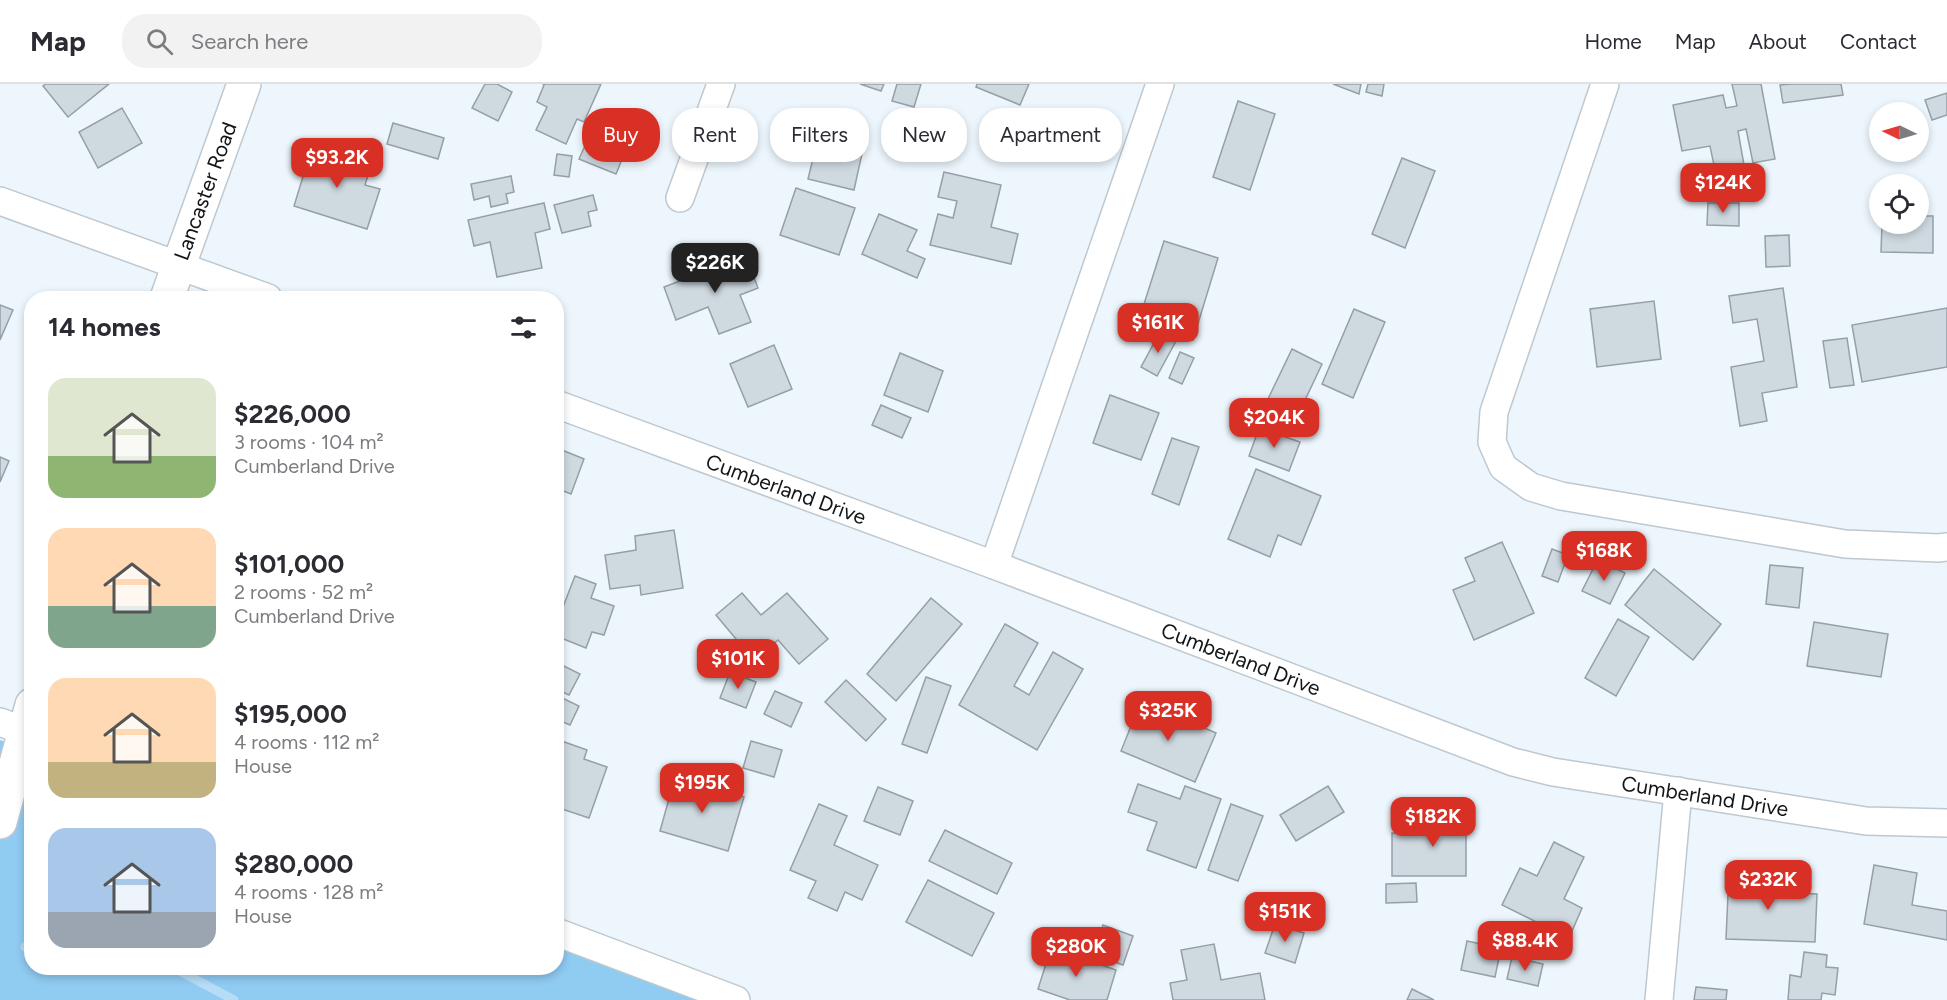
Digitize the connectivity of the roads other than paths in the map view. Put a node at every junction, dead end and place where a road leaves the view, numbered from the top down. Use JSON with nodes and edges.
{"nodes":[{"id":1,"x":244,"y":84,"type":"edge"},
{"id":2,"x":721,"y":84,"type":"edge"},
{"id":3,"x":1160,"y":84,"type":"edge"},
{"id":4,"x":1605,"y":84,"type":"edge"},
{"id":5,"x":680,"y":198,"type":"dead end"},
{"id":6,"x":0,"y":201,"type":"edge"},
{"id":7,"x":179,"y":266,"type":"junction"},
{"id":8,"x":170,"y":291,"type":"edge"},
{"id":9,"x":249,"y":291,"type":"edge"},
{"id":10,"x":564,"y":408,"type":"edge"},
{"id":11,"x":1947,"y":546,"type":"edge"},
{"id":12,"x":994,"y":565,"type":"junction"},
{"id":13,"x":22,"y":723,"type":"edge"},
{"id":14,"x":1678,"y":791,"type":"junction"},
{"id":15,"x":0,"y":822,"type":"edge"},
{"id":16,"x":1947,"y":823,"type":"edge"},
{"id":17,"x":564,"y":935,"type":"edge"},
{"id":18,"x":736,"y":1000,"type":"edge"},
{"id":19,"x":1659,"y":1000,"type":"edge"}],
"edges":[{"from":1,"to":7,"type":"street","name":"Lancaster Road"},
{"from":2,"to":5,"type":"street"},
{"from":3,"to":12,"type":"street"},
{"from":4,"to":11,"type":"street"},
{"from":6,"to":7,"type":"street"},
{"from":7,"to":8,"type":"street","name":"Lancaster Road"},
{"from":7,"to":9,"type":"street"},
{"from":10,"to":12,"type":"street","name":"Cumberland Drive"},
{"from":12,"to":14,"type":"street","name":"Cumberland Drive"},
{"from":13,"to":15,"type":"street"},
{"from":14,"to":16,"type":"street","name":"Cumberland Drive"},
{"from":14,"to":19,"type":"street"},
{"from":17,"to":18,"type":"street"}]}
